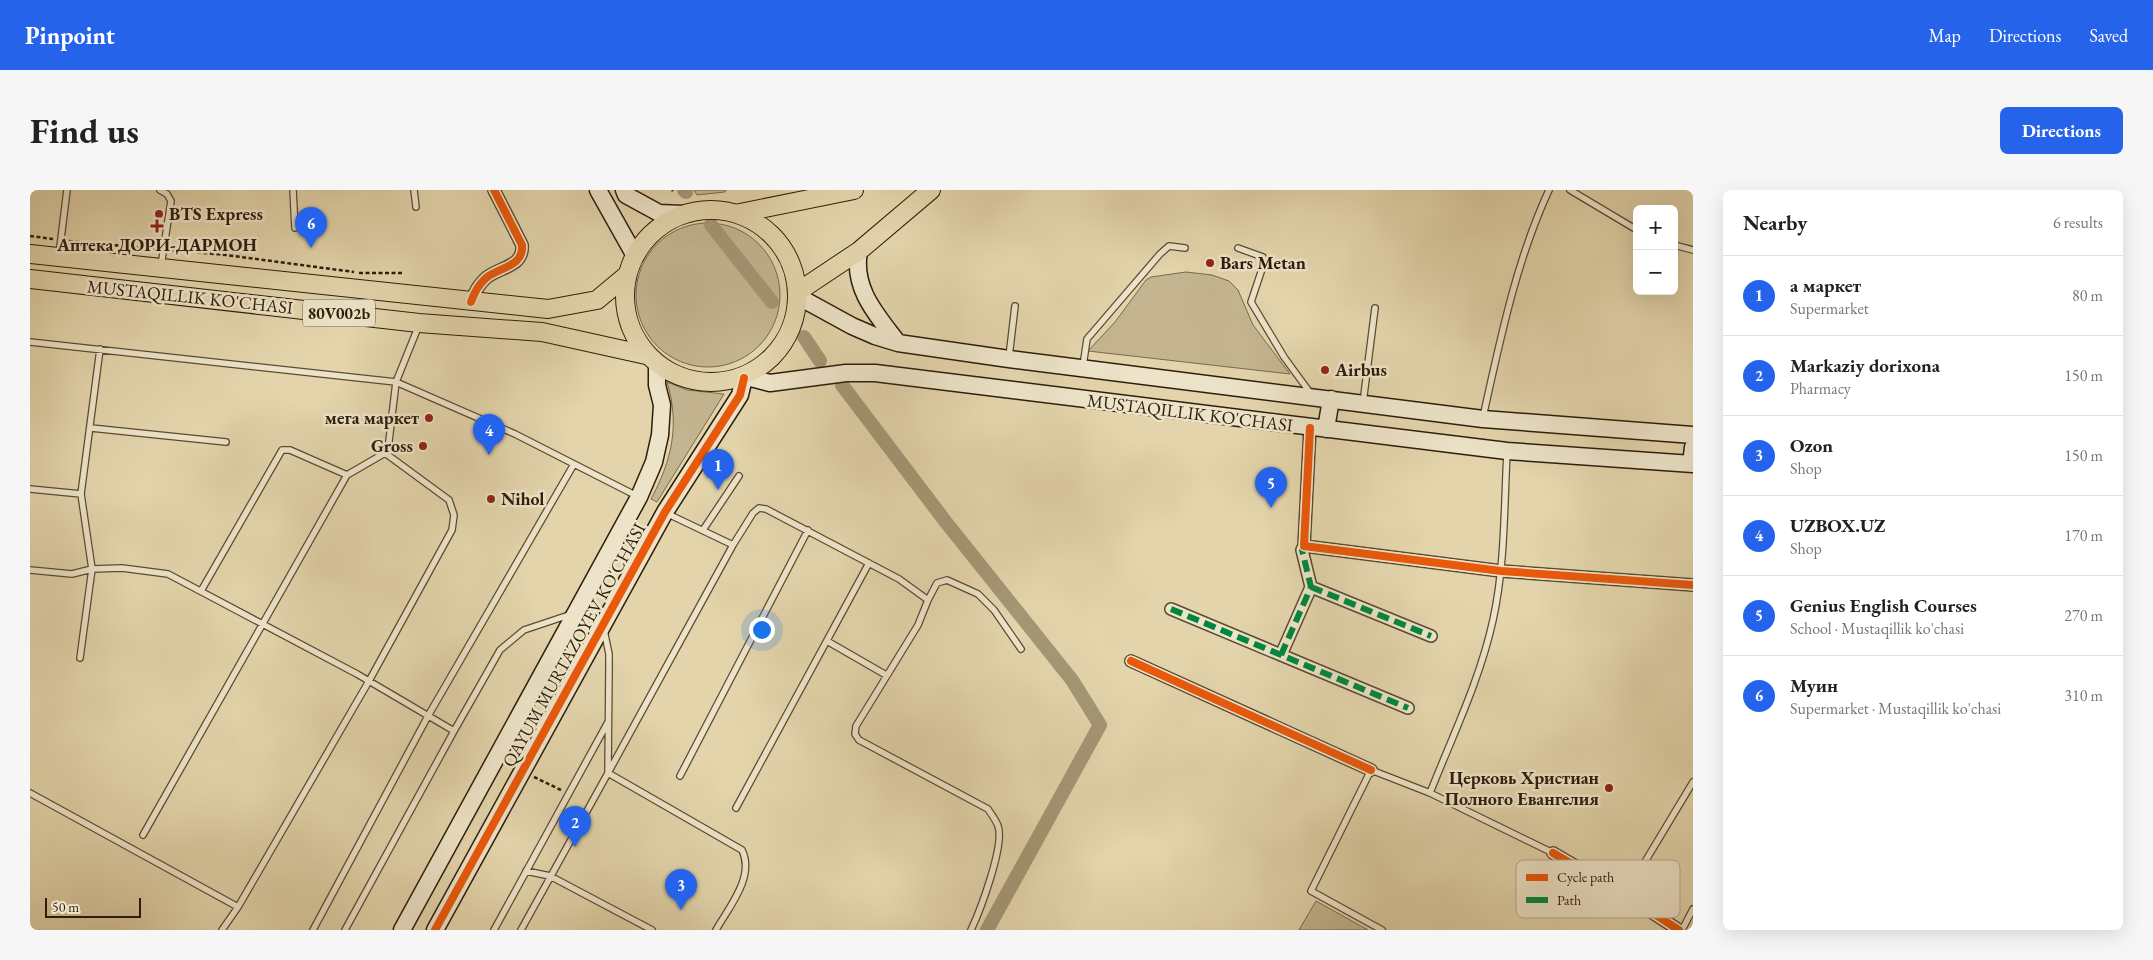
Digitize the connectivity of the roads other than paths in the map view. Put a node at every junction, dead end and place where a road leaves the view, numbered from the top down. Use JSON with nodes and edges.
{"nodes":[{"id":1,"x":67,"y":190,"type":"edge"},
{"id":2,"x":160,"y":190,"type":"edge"},
{"id":3,"x":293,"y":190,"type":"edge"},
{"id":4,"x":414,"y":190,"type":"edge"},
{"id":5,"x":494,"y":190,"type":"edge"},
{"id":6,"x":598,"y":190,"type":"edge"},
{"id":7,"x":624,"y":190,"type":"edge"},
{"id":8,"x":854,"y":190,"type":"edge"},
{"id":9,"x":931,"y":190,"type":"edge"},
{"id":10,"x":1549,"y":190,"type":"edge"},
{"id":11,"x":1570,"y":190,"type":"edge"},
{"id":12,"x":416,"y":207,"type":"dead end"},
{"id":13,"x":683,"y":214,"type":"junction"},
{"id":14,"x":740,"y":214,"type":"junction"},
{"id":15,"x":295,"y":228,"type":"dead end"},
{"id":16,"x":1633,"y":228,"type":"edge"},
{"id":17,"x":1678,"y":246,"type":"edge"},
{"id":18,"x":60,"y":248,"type":"junction"},
{"id":19,"x":1185,"y":248,"type":"dead end"},
{"id":20,"x":1238,"y":248,"type":"dead end"},
{"id":21,"x":1693,"y":250,"type":"edge"},
{"id":22,"x":859,"y":251,"type":"junction"},
{"id":23,"x":30,"y":254,"type":"edge"},
{"id":24,"x":635,"y":256,"type":"junction"},
{"id":25,"x":161,"y":268,"type":"junction"},
{"id":26,"x":628,"y":275,"type":"junction"},
{"id":27,"x":30,"y":279,"type":"edge"},
{"id":28,"x":799,"y":294,"type":"junction"},
{"id":29,"x":471,"y":302,"type":"junction"},
{"id":30,"x":1016,"y":306,"type":"dead end"},
{"id":31,"x":1376,"y":308,"type":"dead end"},
{"id":32,"x":419,"y":323,"type":"junction"},
{"id":33,"x":30,"y":342,"type":"edge"},
{"id":34,"x":898,"y":343,"type":"junction"},
{"id":35,"x":100,"y":349,"type":"junction"},
{"id":36,"x":1009,"y":359,"type":"junction"},
{"id":37,"x":652,"y":360,"type":"junction"},
{"id":38,"x":1082,"y":368,"type":"junction"},
{"id":39,"x":746,"y":378,"type":"junction"},
{"id":40,"x":396,"y":382,"type":"junction"},
{"id":41,"x":1314,"y":398,"type":"junction"},
{"id":42,"x":1331,"y":400,"type":"junction"},
{"id":43,"x":1363,"y":403,"type":"junction"},
{"id":44,"x":1483,"y":419,"type":"junction"},
{"id":45,"x":91,"y":428,"type":"junction"},
{"id":46,"x":1318,"y":429,"type":"junction"},
{"id":47,"x":1693,"y":435,"type":"edge"},
{"id":48,"x":226,"y":442,"type":"dead end"},
{"id":49,"x":1693,"y":447,"type":"edge"},
{"id":50,"x":1507,"y":450,"type":"junction"},
{"id":51,"x":385,"y":453,"type":"junction"},
{"id":52,"x":574,"y":464,"type":"junction"},
{"id":53,"x":1692,"y":464,"type":"edge"},
{"id":54,"x":346,"y":475,"type":"junction"},
{"id":55,"x":739,"y":476,"type":"dead end"},
{"id":56,"x":30,"y":489,"type":"edge"},
{"id":57,"x":81,"y":494,"type":"junction"},
{"id":58,"x":639,"y":497,"type":"junction"},
{"id":59,"x":665,"y":512,"type":"junction"},
{"id":60,"x":703,"y":530,"type":"junction"},
{"id":61,"x":808,"y":530,"type":"junction"},
{"id":62,"x":733,"y":545,"type":"junction"},
{"id":63,"x":1304,"y":546,"type":"junction"},
{"id":64,"x":869,"y":563,"type":"junction"},
{"id":65,"x":92,"y":569,"type":"junction"},
{"id":66,"x":30,"y":570,"type":"edge"},
{"id":67,"x":1501,"y":572,"type":"junction"},
{"id":68,"x":1693,"y":585,"type":"edge"},
{"id":69,"x":1311,"y":587,"type":"junction"},
{"id":70,"x":201,"y":591,"type":"junction"},
{"id":71,"x":928,"y":600,"type":"junction"},
{"id":72,"x":1172,"y":609,"type":"dead end"},
{"id":73,"x":576,"y":612,"type":"junction"},
{"id":74,"x":263,"y":624,"type":"junction"},
{"id":75,"x":603,"y":624,"type":"junction"},
{"id":76,"x":1431,"y":636,"type":"dead end"},
{"id":77,"x":827,"y":641,"type":"junction"},
{"id":78,"x":1021,"y":650,"type":"dead end"},
{"id":79,"x":1281,"y":655,"type":"junction"},
{"id":80,"x":80,"y":658,"type":"dead end"},
{"id":81,"x":1131,"y":661,"type":"dead end"},
{"id":82,"x":886,"y":675,"type":"junction"},
{"id":83,"x":369,"y":682,"type":"junction"},
{"id":84,"x":1408,"y":708,"type":"dead end"},
{"id":85,"x":428,"y":716,"type":"junction"},
{"id":86,"x":609,"y":720,"type":"junction"},
{"id":87,"x":454,"y":731,"type":"junction"},
{"id":88,"x":1371,"y":770,"type":"junction"},
{"id":89,"x":608,"y":773,"type":"junction"},
{"id":90,"x":680,"y":776,"type":"dead end"},
{"id":91,"x":1693,"y":782,"type":"edge"},
{"id":92,"x":30,"y":793,"type":"edge"},
{"id":93,"x":1430,"y":793,"type":"junction"},
{"id":94,"x":736,"y":808,"type":"dead end"},
{"id":95,"x":143,"y":835,"type":"dead end"},
{"id":96,"x":1553,"y":853,"type":"joint"},
{"id":97,"x":1565,"y":860,"type":"edge"},
{"id":98,"x":1646,"y":860,"type":"edge"},
{"id":99,"x":526,"y":871,"type":"junction"},
{"id":100,"x":550,"y":876,"type":"junction"},
{"id":101,"x":238,"y":907,"type":"junction"},
{"id":102,"x":1693,"y":909,"type":"edge"},
{"id":103,"x":1661,"y":918,"type":"edge"},
{"id":104,"x":222,"y":930,"type":"edge"},
{"id":105,"x":313,"y":930,"type":"edge"},
{"id":106,"x":345,"y":930,"type":"edge"},
{"id":107,"x":402,"y":930,"type":"edge"},
{"id":108,"x":435,"y":930,"type":"edge"},
{"id":109,"x":494,"y":930,"type":"edge"},
{"id":110,"x":521,"y":930,"type":"edge"},
{"id":111,"x":652,"y":930,"type":"edge"},
{"id":112,"x":716,"y":930,"type":"edge"},
{"id":113,"x":970,"y":930,"type":"edge"},
{"id":114,"x":1382,"y":930,"type":"edge"},
{"id":115,"x":1680,"y":930,"type":"edge"}],
"edges":[{"from":1,"to":18,"type":"lane"},
{"from":2,"to":25,"type":"lane"},
{"from":3,"to":15,"type":"lane"},
{"from":4,"to":12,"type":"lane"},
{"from":5,"to":29,"type":"street"},
{"from":6,"to":24,"type":"main road"},
{"from":7,"to":13,"type":"main road"},
{"from":8,"to":14,"type":"main road"},
{"from":9,"to":22,"type":"main road"},
{"from":10,"to":44,"type":"lane"},
{"from":11,"to":16,"type":"lane"},
{"from":13,"to":14,"type":"main road"},
{"from":13,"to":24,"type":"main road"},
{"from":14,"to":28,"type":"main road"},
{"from":17,"to":21,"type":"lane"},
{"from":18,"to":23,"type":"main road","name":"MUSTAQILLIK KO'CHASI","number":"80V002b"},
{"from":18,"to":25,"type":"main road","name":"MUSTAQILLIK KO'CHASI","number":"80V002b"},
{"from":19,"to":38,"type":"lane"},
{"from":20,"to":41,"type":"lane"},
{"from":22,"to":28,"type":"main road"},
{"from":22,"to":34,"type":"main road"},
{"from":24,"to":26,"type":"main road"},
{"from":25,"to":29,"type":"main road","name":"MUSTAQILLIK KO'CHASI","number":"80V002b"},
{"from":26,"to":29,"type":"main road","name":"MUSTAQILLIK KO'CHASI","number":"80V002b"},
{"from":26,"to":37,"type":"main road"},
{"from":27,"to":32,"type":"main road","name":"MUSTAQILLIK KO'CHASI","number":"80V002b"},
{"from":28,"to":34,"type":"main road","name":"MUSTAQILLIK KO'CHASI"},
{"from":28,"to":39,"type":"main road"},
{"from":30,"to":36,"type":"lane"},
{"from":31,"to":43,"type":"lane"},
{"from":32,"to":37,"type":"main road","name":"MUSTAQILLIK KO'CHASI","number":"80V002b"},
{"from":32,"to":40,"type":"lane"},
{"from":33,"to":35,"type":"lane"},
{"from":34,"to":36,"type":"main road","name":"MUSTAQILLIK KO'CHASI"},
{"from":35,"to":40,"type":"lane"},
{"from":35,"to":45,"type":"lane"},
{"from":36,"to":38,"type":"main road","name":"MUSTAQILLIK KO'CHASI"},
{"from":37,"to":39,"type":"main road","number":"80V002b"},
{"from":37,"to":58,"type":"main road","name":"QAYUM MURTAZOYEV KO'CHASI"},
{"from":38,"to":41,"type":"main road","name":"MUSTAQILLIK KO'CHASI"},
{"from":39,"to":46,"type":"main road","name":"MUSTAQILLIK KO'CHASI","number":"80V002b"},
{"from":39,"to":59,"type":"main road","name":"QAYUM MURTAZOYEV KO'CHASI"},
{"from":40,"to":51,"type":"lane"},
{"from":40,"to":52,"type":"lane"},
{"from":41,"to":42,"type":"main road","name":"MUSTAQILLIK KO'CHASI"},
{"from":42,"to":43,"type":"main road","name":"MUSTAQILLIK KO'CHASI"},
{"from":42,"to":46,"type":"main road"},
{"from":43,"to":44,"type":"main road","name":"MUSTAQILLIK KO'CHASI"},
{"from":44,"to":47,"type":"main road","name":"MUSTAQILLIK KO'CHASI"},
{"from":45,"to":48,"type":"lane"},
{"from":45,"to":57,"type":"lane"},
{"from":46,"to":50,"type":"main road","name":"MUSTAQILLIK KO'CHASI","number":"80V002b"},
{"from":46,"to":63,"type":"street"},
{"from":49,"to":53,"type":"main road"},
{"from":50,"to":53,"type":"main road","name":"MUSTAQILLIK KO'CHASI","number":"80V002b"},
{"from":50,"to":67,"type":"lane"},
{"from":51,"to":54,"type":"lane"},
{"from":51,"to":83,"type":"lane"},
{"from":52,"to":58,"type":"lane"},
{"from":52,"to":85,"type":"lane"},
{"from":54,"to":70,"type":"lane"},
{"from":54,"to":74,"type":"lane"},
{"from":55,"to":60,"type":"lane"},
{"from":56,"to":57,"type":"lane"},
{"from":57,"to":65,"type":"lane"},
{"from":58,"to":73,"type":"main road","name":"QAYUM MURTAZOYEV KO'CHASI"},
{"from":59,"to":60,"type":"lane"},
{"from":59,"to":75,"type":"main road","name":"QAYUM MURTAZOYEV KO'CHASI"},
{"from":60,"to":62,"type":"lane"},
{"from":61,"to":62,"type":"lane"},
{"from":61,"to":64,"type":"lane"},
{"from":61,"to":90,"type":"lane"},
{"from":62,"to":89,"type":"lane"},
{"from":63,"to":67,"type":"street"},
{"from":63,"to":69,"type":"street"},
{"from":64,"to":71,"type":"lane"},
{"from":64,"to":77,"type":"lane"},
{"from":65,"to":66,"type":"lane"},
{"from":65,"to":70,"type":"lane"},
{"from":65,"to":80,"type":"lane"},
{"from":67,"to":68,"type":"street"},
{"from":67,"to":93,"type":"lane"},
{"from":69,"to":76,"type":"street"},
{"from":69,"to":79,"type":"street"},
{"from":70,"to":74,"type":"lane"},
{"from":71,"to":78,"type":"lane"},
{"from":71,"to":82,"type":"lane"},
{"from":72,"to":79,"type":"street"},
{"from":73,"to":87,"type":"lane"},
{"from":73,"to":107,"type":"main road","name":"QAYUM MURTAZOYEV KO'CHASI"},
{"from":74,"to":83,"type":"lane"},
{"from":74,"to":95,"type":"lane"},
{"from":75,"to":86,"type":"lane"},
{"from":75,"to":108,"type":"main road","name":"QAYUM MURTAZOYEV KO'CHASI"},
{"from":77,"to":82,"type":"lane"},
{"from":77,"to":94,"type":"lane"},
{"from":79,"to":84,"type":"street"},
{"from":81,"to":88,"type":"street"},
{"from":82,"to":113,"type":"lane"},
{"from":83,"to":85,"type":"lane"},
{"from":83,"to":101,"type":"lane"},
{"from":85,"to":87,"type":"lane"},
{"from":85,"to":105,"type":"lane"},
{"from":86,"to":89,"type":"lane"},
{"from":86,"to":99,"type":"lane"},
{"from":87,"to":106,"type":"lane"},
{"from":88,"to":93,"type":"lane"},
{"from":88,"to":114,"type":"lane"},
{"from":89,"to":100,"type":"lane"},
{"from":89,"to":112,"type":"lane"},
{"from":91,"to":98,"type":"lane"},
{"from":92,"to":101,"type":"lane"},
{"from":93,"to":96,"type":"lane"},
{"from":96,"to":97,"type":"street"},
{"from":99,"to":100,"type":"lane"},
{"from":99,"to":109,"type":"lane"},
{"from":100,"to":110,"type":"lane"},
{"from":100,"to":111,"type":"lane"},
{"from":101,"to":104,"type":"lane"},
{"from":102,"to":115,"type":"lane"},
{"from":103,"to":115,"type":"street"}]}
